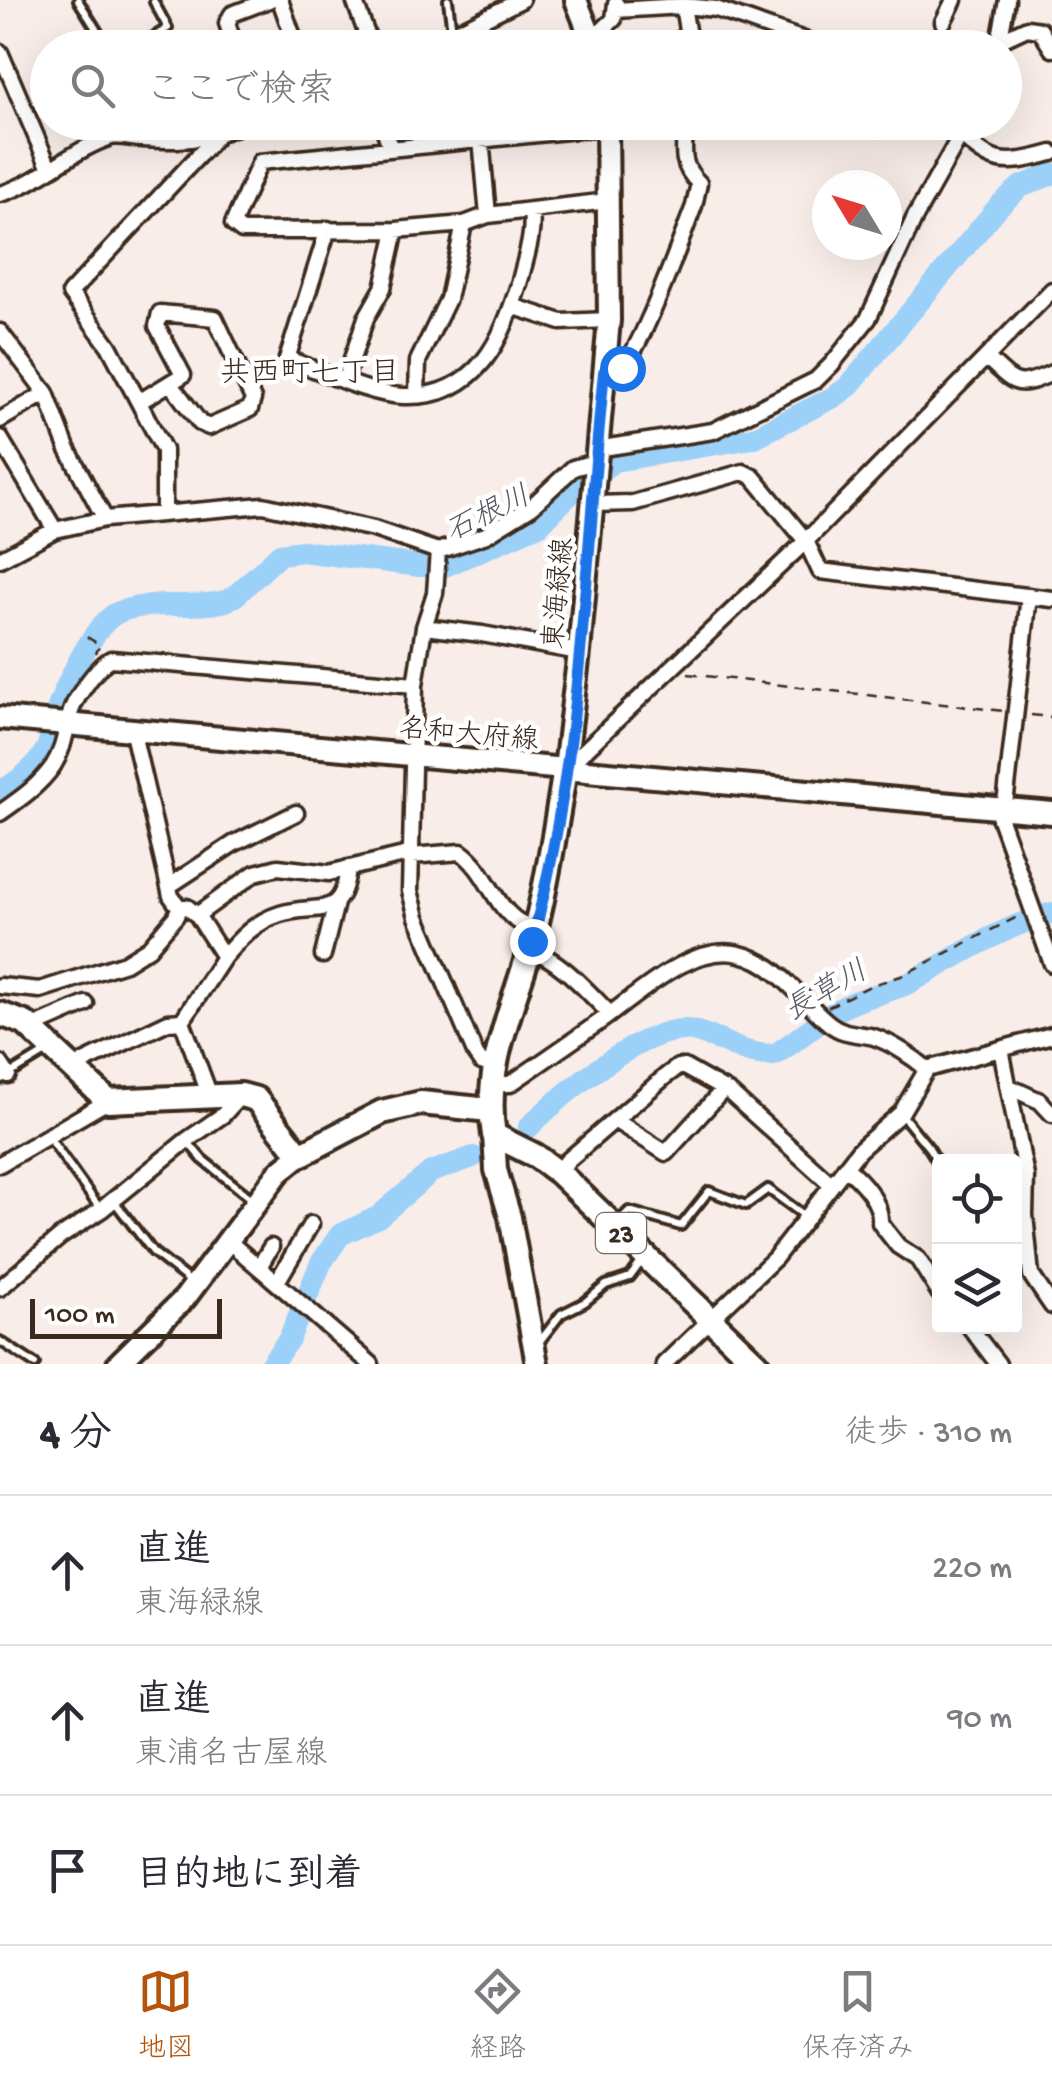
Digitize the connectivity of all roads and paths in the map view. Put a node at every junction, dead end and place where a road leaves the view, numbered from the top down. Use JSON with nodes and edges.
{"nodes":[{"id":1,"x":78,"y":0,"type":"edge"},
{"id":2,"x":269,"y":0,"type":"edge"},
{"id":3,"x":280,"y":0,"type":"edge"},
{"id":4,"x":354,"y":0,"type":"edge"},
{"id":5,"x":448,"y":0,"type":"edge"},
{"id":6,"x":521,"y":0,"type":"edge"},
{"id":7,"x":576,"y":0,"type":"edge"},
{"id":8,"x":954,"y":0,"type":"edge"},
{"id":9,"x":1007,"y":0,"type":"edge"},
{"id":10,"x":154,"y":2,"type":"dead end"},
{"id":11,"x":616,"y":5,"type":"edge"},
{"id":12,"x":683,"y":6,"type":"junction"},
{"id":13,"x":943,"y":22,"type":"dead end"},
{"id":14,"x":97,"y":30,"type":"edge"},
{"id":15,"x":166,"y":30,"type":"edge"},
{"id":16,"x":229,"y":30,"type":"edge"},
{"id":17,"x":291,"y":30,"type":"edge"},
{"id":18,"x":365,"y":30,"type":"edge"},
{"id":19,"x":447,"y":30,"type":"edge"},
{"id":20,"x":464,"y":30,"type":"edge"},
{"id":21,"x":588,"y":30,"type":"edge"},
{"id":22,"x":605,"y":30,"type":"edge"},
{"id":23,"x":687,"y":30,"type":"edge"},
{"id":24,"x":776,"y":30,"type":"edge"},
{"id":25,"x":1001,"y":30,"type":"edge"},
{"id":26,"x":1022,"y":31,"type":"edge"},
{"id":27,"x":1052,"y":49,"type":"edge"},
{"id":28,"x":0,"y":52,"type":"edge"},
{"id":29,"x":30,"y":122,"type":"edge"},
{"id":30,"x":37,"y":140,"type":"edge"},
{"id":31,"x":106,"y":140,"type":"edge"},
{"id":32,"x":213,"y":140,"type":"edge"},
{"id":33,"x":388,"y":140,"type":"edge"},
{"id":34,"x":470,"y":140,"type":"edge"},
{"id":35,"x":481,"y":140,"type":"edge"},
{"id":36,"x":607,"y":140,"type":"edge"},
{"id":37,"x":684,"y":140,"type":"edge"},
{"id":38,"x":959,"y":140,"type":"edge"},
{"id":39,"x":973,"y":140,"type":"edge"},
{"id":40,"x":390,"y":147,"type":"junction"},
{"id":41,"x":1052,"y":153,"type":"edge"},
{"id":42,"x":49,"y":167,"type":"junction"},
{"id":43,"x":0,"y":194,"type":"edge"},
{"id":44,"x":608,"y":201,"type":"junction"},
{"id":45,"x":531,"y":210,"type":"junction"},
{"id":46,"x":488,"y":215,"type":"junction"},
{"id":47,"x":464,"y":224,"type":"junction"},
{"id":48,"x":328,"y":230,"type":"junction"},
{"id":49,"x":396,"y":230,"type":"junction"},
{"id":50,"x":1052,"y":290,"type":"edge"},
{"id":51,"x":512,"y":306,"type":"junction"},
{"id":52,"x":609,"y":320,"type":"junction"},
{"id":53,"x":0,"y":332,"type":"edge"},
{"id":54,"x":988,"y":359,"type":"junction"},
{"id":55,"x":604,"y":372,"type":"junction"},
{"id":56,"x":1052,"y":373,"type":"edge"},
{"id":57,"x":345,"y":380,"type":"junction"},
{"id":58,"x":170,"y":384,"type":"junction"},
{"id":59,"x":46,"y":393,"type":"junction"},
{"id":60,"x":418,"y":395,"type":"junction"},
{"id":61,"x":139,"y":402,"type":"junction"},
{"id":62,"x":0,"y":420,"type":"edge"},
{"id":63,"x":0,"y":438,"type":"edge"},
{"id":64,"x":595,"y":458,"type":"junction"},
{"id":65,"x":593,"y":499,"type":"junction"},
{"id":66,"x":164,"y":514,"type":"junction"},
{"id":67,"x":105,"y":519,"type":"junction"},
{"id":68,"x":55,"y":530,"type":"junction"},
{"id":69,"x":806,"y":541,"type":"junction"},
{"id":70,"x":438,"y":551,"type":"junction"},
{"id":71,"x":0,"y":559,"type":"edge"},
{"id":72,"x":1030,"y":596,"type":"junction"},
{"id":73,"x":1052,"y":598,"type":"edge"},
{"id":74,"x":424,"y":627,"type":"junction"},
{"id":75,"x":579,"y":652,"type":"junction"},
{"id":76,"x":667,"y":672,"type":"junction"},
{"id":77,"x":415,"y":685,"type":"junction"},
{"id":78,"x":1017,"y":713,"type":"junction"},
{"id":79,"x":1052,"y":717,"type":"edge"},
{"id":80,"x":0,"y":718,"type":"edge"},
{"id":81,"x":58,"y":724,"type":"junction"},
{"id":82,"x":132,"y":729,"type":"junction"},
{"id":83,"x":414,"y":755,"type":"junction"},
{"id":84,"x":565,"y":768,"type":"junction"},
{"id":85,"x":1003,"y":809,"type":"junction"},
{"id":86,"x":1052,"y":812,"type":"edge"},
{"id":87,"x":0,"y":813,"type":"edge"},
{"id":88,"x":296,"y":813,"type":"dead end"},
{"id":89,"x":412,"y":854,"type":"junction"},
{"id":90,"x":348,"y":868,"type":"junction"},
{"id":91,"x":169,"y":886,"type":"junction"},
{"id":92,"x":336,"y":903,"type":"junction"},
{"id":93,"x":179,"y":907,"type":"junction"},
{"id":94,"x":1032,"y":910,"type":"junction"},
{"id":95,"x":196,"y":914,"type":"junction"},
{"id":96,"x":532,"y":939,"type":"junction"},
{"id":97,"x":323,"y":955,"type":"dead end"},
{"id":98,"x":224,"y":957,"type":"junction"},
{"id":99,"x":1052,"y":964,"type":"edge"},
{"id":100,"x":4,"y":986,"type":"edge"},
{"id":101,"x":86,"y":1004,"type":"dead end"},
{"id":102,"x":818,"y":1012,"type":"junction"},
{"id":103,"x":610,"y":1014,"type":"junction"},
{"id":104,"x":15,"y":1020,"type":"edge"},
{"id":105,"x":182,"y":1021,"type":"junction"},
{"id":106,"x":1052,"y":1035,"type":"edge"},
{"id":107,"x":52,"y":1048,"type":"junction"},
{"id":108,"x":1001,"y":1049,"type":"junction"},
{"id":109,"x":74,"y":1067,"type":"junction"},
{"id":110,"x":927,"y":1069,"type":"junction"},
{"id":111,"x":3,"y":1073,"type":"edge"},
{"id":112,"x":494,"y":1075,"type":"junction"},
{"id":113,"x":1009,"y":1088,"type":"junction"},
{"id":114,"x":724,"y":1089,"type":"junction"},
{"id":115,"x":241,"y":1095,"type":"junction"},
{"id":116,"x":210,"y":1096,"type":"junction"},
{"id":117,"x":108,"y":1101,"type":"junction"},
{"id":118,"x":490,"y":1110,"type":"junction"},
{"id":119,"x":901,"y":1113,"type":"junction"},
{"id":120,"x":1052,"y":1114,"type":"edge"},
{"id":121,"x":616,"y":1121,"type":"junction"},
{"id":122,"x":47,"y":1135,"type":"junction"},
{"id":123,"x":494,"y":1135,"type":"junction"},
{"id":124,"x":187,"y":1140,"type":"junction"},
{"id":125,"x":933,"y":1154,"type":"edge"},
{"id":126,"x":1022,"y":1154,"type":"edge"},
{"id":127,"x":300,"y":1155,"type":"junction"},
{"id":128,"x":1022,"y":1155,"type":"edge"},
{"id":129,"x":0,"y":1164,"type":"edge"},
{"id":130,"x":845,"y":1167,"type":"junction"},
{"id":131,"x":559,"y":1174,"type":"junction"},
{"id":132,"x":831,"y":1184,"type":"junction"},
{"id":133,"x":256,"y":1203,"type":"junction"},
{"id":134,"x":107,"y":1205,"type":"junction"},
{"id":135,"x":809,"y":1219,"type":"junction"},
{"id":136,"x":311,"y":1224,"type":"dead end"},
{"id":137,"x":614,"y":1226,"type":"junction"},
{"id":138,"x":1022,"y":1228,"type":"edge"},
{"id":139,"x":228,"y":1240,"type":"junction"},
{"id":140,"x":1022,"y":1244,"type":"edge"},
{"id":141,"x":271,"y":1247,"type":"dead end"},
{"id":142,"x":646,"y":1256,"type":"junction"},
{"id":143,"x":260,"y":1267,"type":"junction"},
{"id":144,"x":932,"y":1277,"type":"edge"},
{"id":145,"x":277,"y":1282,"type":"junction"},
{"id":146,"x":194,"y":1285,"type":"junction"},
{"id":147,"x":0,"y":1288,"type":"edge"},
{"id":148,"x":1052,"y":1306,"type":"edge"},
{"id":149,"x":711,"y":1319,"type":"junction"},
{"id":150,"x":976,"y":1334,"type":"edge"},
{"id":151,"x":0,"y":1341,"type":"edge"},
{"id":152,"x":536,"y":1353,"type":"edge"},
{"id":153,"x":361,"y":1360,"type":"edge"},
{"id":154,"x":753,"y":1362,"type":"edge"},
{"id":155,"x":36,"y":1364,"type":"edge"},
{"id":156,"x":118,"y":1364,"type":"edge"},
{"id":157,"x":664,"y":1364,"type":"edge"},
{"id":158,"x":998,"y":1364,"type":"edge"}],
"edges":[{"from":1,"to":14,"type":"lane"},
{"from":2,"to":16,"type":"street"},
{"from":3,"to":17,"type":"street"},
{"from":4,"to":18,"type":"street"},
{"from":5,"to":19,"type":"lane"},
{"from":6,"to":20,"type":"street"},
{"from":7,"to":21,"type":"main road"},
{"from":8,"to":13,"type":"street"},
{"from":9,"to":25,"type":"street"},
{"from":10,"to":15,"type":"lane"},
{"from":11,"to":12,"type":"street"},
{"from":11,"to":22,"type":"street"},
{"from":12,"to":23,"type":"street"},
{"from":12,"to":24,"type":"street"},
{"from":26,"to":27,"type":"street"},
{"from":28,"to":29,"type":"street"},
{"from":30,"to":42,"type":"street"},
{"from":31,"to":42,"type":"street"},
{"from":32,"to":61,"type":"street"},
{"from":33,"to":40,"type":"street"},
{"from":34,"to":40,"type":"street"},
{"from":35,"to":46,"type":"street"},
{"from":36,"to":44,"type":"main road","name":"東海緑線"},
{"from":37,"to":55,"type":"street"},
{"from":38,"to":64,"type":"street"},
{"from":39,"to":41,"type":"street"},
{"from":40,"to":48,"type":"street"},
{"from":42,"to":43,"type":"street"},
{"from":44,"to":45,"type":"street"},
{"from":44,"to":52,"type":"main road","name":"東海緑線"},
{"from":45,"to":46,"type":"street"},
{"from":45,"to":51,"type":"street"},
{"from":46,"to":47,"type":"street"},
{"from":47,"to":49,"type":"street"},
{"from":47,"to":60,"type":"street"},
{"from":48,"to":49,"type":"street"},
{"from":48,"to":57,"type":"street"},
{"from":49,"to":57,"type":"street"},
{"from":50,"to":54,"type":"street"},
{"from":51,"to":52,"type":"street"},
{"from":51,"to":60,"type":"street"},
{"from":52,"to":55,"type":"main road","name":"東海緑線"},
{"from":53,"to":59,"type":"street"},
{"from":54,"to":56,"type":"street"},
{"from":54,"to":69,"type":"street"},
{"from":55,"to":64,"type":"main road","name":"東海緑線"},
{"from":57,"to":60,"type":"street"},
{"from":58,"to":58,"type":"street"},
{"from":58,"to":61,"type":"street"},
{"from":59,"to":62,"type":"street"},
{"from":59,"to":67,"type":"street"},
{"from":61,"to":66,"type":"street"},
{"from":63,"to":68,"type":"street"},
{"from":64,"to":65,"type":"main road","name":"東海緑線"},
{"from":64,"to":70,"type":"street"},
{"from":65,"to":69,"type":"street"},
{"from":65,"to":75,"type":"main road","name":"東海緑線"},
{"from":66,"to":67,"type":"street"},
{"from":66,"to":70,"type":"street"},
{"from":67,"to":68,"type":"street"},
{"from":68,"to":71,"type":"street"},
{"from":69,"to":72,"type":"street"},
{"from":69,"to":76,"type":"street"},
{"from":70,"to":74,"type":"street"},
{"from":72,"to":73,"type":"street"},
{"from":72,"to":78,"type":"street"},
{"from":74,"to":75,"type":"street"},
{"from":74,"to":77,"type":"street"},
{"from":75,"to":84,"type":"main road","name":"東海緑線"},
{"from":76,"to":78,"type":"path"},
{"from":76,"to":84,"type":"street"},
{"from":77,"to":81,"type":"street"},
{"from":77,"to":83,"type":"street"},
{"from":78,"to":79,"type":"path"},
{"from":78,"to":85,"type":"street"},
{"from":80,"to":81,"type":"main road","name":"名和大府線"},
{"from":81,"to":82,"type":"main road","name":"名和大府線"},
{"from":81,"to":87,"type":"street"},
{"from":82,"to":83,"type":"main road","name":"名和大府線"},
{"from":82,"to":91,"type":"street"},
{"from":83,"to":84,"type":"main road","name":"名和大府線"},
{"from":83,"to":89,"type":"street"},
{"from":84,"to":85,"type":"main road","name":"名和大府線"},
{"from":84,"to":96,"type":"main road"},
{"from":85,"to":86,"type":"main road","name":"名和大府線"},
{"from":85,"to":94,"type":"street"},
{"from":88,"to":91,"type":"street"},
{"from":89,"to":90,"type":"street"},
{"from":89,"to":96,"type":"street"},
{"from":89,"to":112,"type":"street"},
{"from":90,"to":92,"type":"street"},
{"from":90,"to":95,"type":"street"},
{"from":91,"to":93,"type":"street"},
{"from":92,"to":97,"type":"street"},
{"from":92,"to":98,"type":"street"},
{"from":93,"to":95,"type":"street"},
{"from":93,"to":100,"type":"street"},
{"from":94,"to":99,"type":"street"},
{"from":94,"to":102,"type":"path"},
{"from":95,"to":98,"type":"street"},
{"from":96,"to":103,"type":"street"},
{"from":96,"to":112,"type":"main road"},
{"from":98,"to":105,"type":"street"},
{"from":100,"to":104,"type":"street"},
{"from":101,"to":104,"type":"street"},
{"from":102,"to":103,"type":"street"},
{"from":102,"to":110,"type":"street"},
{"from":103,"to":112,"type":"street"},
{"from":104,"to":107,"type":"main road"},
{"from":105,"to":109,"type":"street"},
{"from":105,"to":116,"type":"street"},
{"from":106,"to":108,"type":"street"},
{"from":107,"to":109,"type":"main road"},
{"from":107,"to":111,"type":"lane"},
{"from":108,"to":110,"type":"street"},
{"from":108,"to":113,"type":"street"},
{"from":109,"to":117,"type":"main road"},
{"from":110,"to":119,"type":"street"},
{"from":112,"to":118,"type":"main road"},
{"from":113,"to":120,"type":"street"},
{"from":113,"to":126,"type":"street"},
{"from":114,"to":121,"type":"street"},
{"from":114,"to":121,"type":"street"},
{"from":114,"to":132,"type":"street"},
{"from":115,"to":116,"type":"main road"},
{"from":115,"to":124,"type":"street"},
{"from":115,"to":127,"type":"main road"},
{"from":116,"to":117,"type":"main road"},
{"from":117,"to":122,"type":"street"},
{"from":118,"to":123,"type":"main road"},
{"from":118,"to":127,"type":"main road"},
{"from":119,"to":125,"type":"lane"},
{"from":119,"to":130,"type":"street"},
{"from":121,"to":131,"type":"street"},
{"from":122,"to":129,"type":"street"},
{"from":122,"to":134,"type":"lane"},
{"from":123,"to":131,"type":"main road","number":"23"},
{"from":123,"to":152,"type":"main road"},
{"from":124,"to":133,"type":"lane"},
{"from":124,"to":134,"type":"street"},
{"from":127,"to":133,"type":"main road"},
{"from":128,"to":138,"type":"street"},
{"from":130,"to":132,"type":"street"},
{"from":130,"to":144,"type":"street"},
{"from":131,"to":137,"type":"main road","number":"23"},
{"from":132,"to":135,"type":"street"},
{"from":133,"to":139,"type":"main road"},
{"from":134,"to":146,"type":"lane"},
{"from":134,"to":147,"type":"street"},
{"from":135,"to":137,"type":"lane"},
{"from":135,"to":149,"type":"street"},
{"from":136,"to":145,"type":"street"},
{"from":137,"to":142,"type":"main road","number":"23"},
{"from":139,"to":143,"type":"street"},
{"from":139,"to":146,"type":"main road"},
{"from":140,"to":148,"type":"street"},
{"from":141,"to":143,"type":"street"},
{"from":142,"to":149,"type":"main road","number":"23"},
{"from":142,"to":152,"type":"lane"},
{"from":143,"to":145,"type":"street"},
{"from":145,"to":153,"type":"street"},
{"from":146,"to":156,"type":"main road"},
{"from":149,"to":154,"type":"main road","number":"23"},
{"from":149,"to":157,"type":"street"},
{"from":150,"to":158,"type":"street"},
{"from":151,"to":155,"type":"lane"}]}
